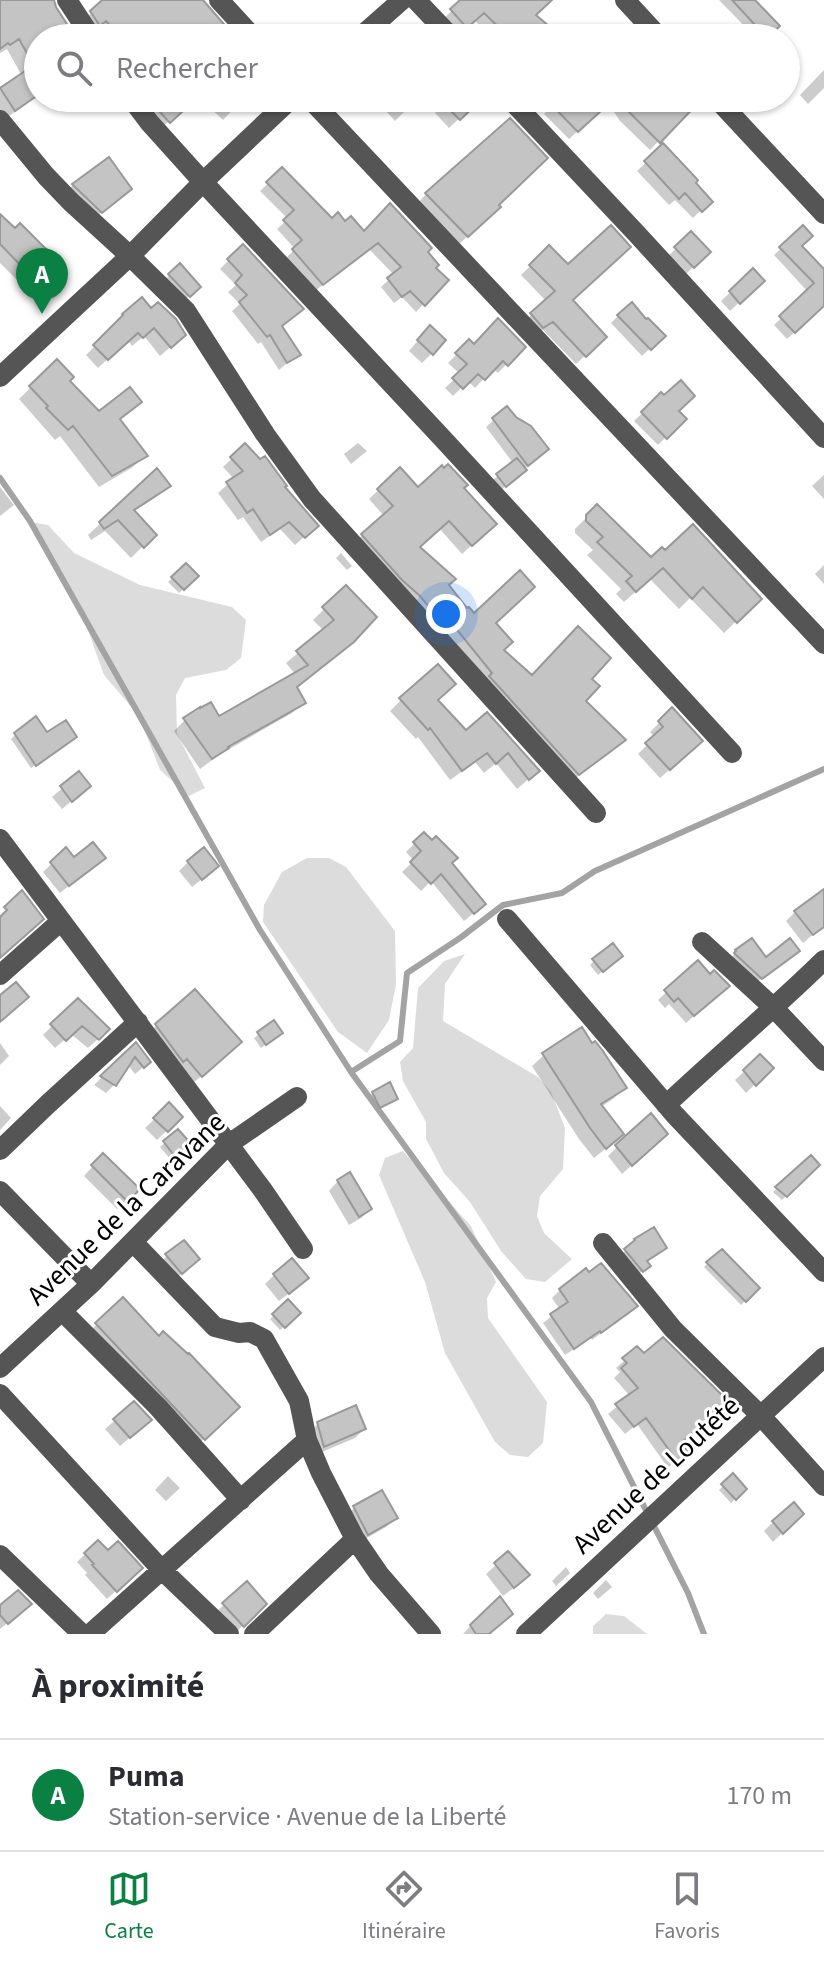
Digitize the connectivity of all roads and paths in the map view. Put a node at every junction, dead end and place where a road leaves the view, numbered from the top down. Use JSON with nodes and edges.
{"nodes":[{"id":1,"x":67,"y":0,"type":"edge"},
{"id":2,"x":219,"y":0,"type":"edge"},
{"id":3,"x":402,"y":0,"type":"edge"},
{"id":4,"x":416,"y":0,"type":"edge"},
{"id":5,"x":625,"y":0,"type":"edge"},
{"id":6,"x":83,"y":24,"type":"edge"},
{"id":7,"x":241,"y":24,"type":"edge"},
{"id":8,"x":375,"y":24,"type":"edge"},
{"id":9,"x":439,"y":24,"type":"edge"},
{"id":10,"x":647,"y":24,"type":"edge"},
{"id":11,"x":142,"y":112,"type":"edge"},
{"id":12,"x":277,"y":112,"type":"edge"},
{"id":13,"x":322,"y":112,"type":"edge"},
{"id":14,"x":522,"y":112,"type":"edge"},
{"id":15,"x":729,"y":112,"type":"edge"},
{"id":16,"x":0,"y":120,"type":"edge"},
{"id":17,"x":203,"y":182,"type":"junction"},
{"id":18,"x":824,"y":214,"type":"edge"},
{"id":19,"x":130,"y":256,"type":"junction"},
{"id":20,"x":0,"y":377,"type":"edge"},
{"id":21,"x":824,"y":438,"type":"edge"},
{"id":22,"x":824,"y":644,"type":"edge"},
{"id":23,"x":732,"y":753,"type":"dead end"},
{"id":24,"x":596,"y":813,"type":"dead end"},
{"id":25,"x":0,"y":839,"type":"edge"},
{"id":26,"x":507,"y":919,"type":"dead end"},
{"id":27,"x":61,"y":921,"type":"junction"},
{"id":28,"x":702,"y":942,"type":"dead end"},
{"id":29,"x":824,"y":960,"type":"edge"},
{"id":30,"x":0,"y":975,"type":"edge"},
{"id":31,"x":774,"y":1008,"type":"junction"},
{"id":32,"x":138,"y":1022,"type":"junction"},
{"id":33,"x":824,"y":1061,"type":"edge"},
{"id":34,"x":297,"y":1097,"type":"dead end"},
{"id":35,"x":666,"y":1105,"type":"junction"},
{"id":36,"x":229,"y":1144,"type":"junction"},
{"id":37,"x":0,"y":1150,"type":"edge"},
{"id":38,"x":0,"y":1191,"type":"edge"},
{"id":39,"x":133,"y":1242,"type":"junction"},
{"id":40,"x":603,"y":1243,"type":"dead end"},
{"id":41,"x":303,"y":1249,"type":"dead end"},
{"id":42,"x":824,"y":1272,"type":"edge"},
{"id":43,"x":91,"y":1284,"type":"junction"},
{"id":44,"x":62,"y":1311,"type":"junction"},
{"id":45,"x":824,"y":1357,"type":"edge"},
{"id":46,"x":0,"y":1368,"type":"edge"},
{"id":47,"x":0,"y":1394,"type":"edge"},
{"id":48,"x":761,"y":1416,"type":"junction"},
{"id":49,"x":307,"y":1440,"type":"junction"},
{"id":50,"x":824,"y":1486,"type":"edge"},
{"id":51,"x":241,"y":1500,"type":"junction"},
{"id":52,"x":355,"y":1539,"type":"junction"},
{"id":53,"x":0,"y":1555,"type":"edge"},
{"id":54,"x":161,"y":1569,"type":"junction"},
{"id":55,"x":82,"y":1634,"type":"edge"},
{"id":56,"x":90,"y":1634,"type":"edge"},
{"id":57,"x":229,"y":1634,"type":"edge"},
{"id":58,"x":254,"y":1634,"type":"edge"},
{"id":59,"x":431,"y":1634,"type":"edge"},
{"id":60,"x":526,"y":1634,"type":"edge"}],
"edges":[{"from":1,"to":6,"type":"street"},
{"from":2,"to":7,"type":"street"},
{"from":3,"to":8,"type":"street"},
{"from":4,"to":9,"type":"street"},
{"from":5,"to":10,"type":"street"},
{"from":11,"to":17,"type":"street"},
{"from":12,"to":17,"type":"street"},
{"from":13,"to":22,"type":"street"},
{"from":14,"to":21,"type":"street"},
{"from":15,"to":18,"type":"street"},
{"from":16,"to":19,"type":"street"},
{"from":17,"to":19,"type":"street"},
{"from":17,"to":23,"type":"street"},
{"from":19,"to":20,"type":"street"},
{"from":19,"to":24,"type":"street"},
{"from":25,"to":27,"type":"street"},
{"from":26,"to":35,"type":"street"},
{"from":27,"to":30,"type":"street"},
{"from":27,"to":32,"type":"street"},
{"from":28,"to":31,"type":"street"},
{"from":29,"to":31,"type":"street"},
{"from":31,"to":33,"type":"street"},
{"from":31,"to":35,"type":"street"},
{"from":32,"to":36,"type":"street"},
{"from":32,"to":37,"type":"street"},
{"from":34,"to":36,"type":"street","name":"Avenue de la Caravane"},
{"from":35,"to":42,"type":"street"},
{"from":36,"to":39,"type":"street","name":"Avenue de la Caravane"},
{"from":36,"to":41,"type":"street"},
{"from":38,"to":43,"type":"street"},
{"from":39,"to":43,"type":"street","name":"Avenue de la Caravane"},
{"from":39,"to":49,"type":"street"},
{"from":40,"to":48,"type":"street"},
{"from":43,"to":44,"type":"street","name":"Avenue de la Caravane"},
{"from":44,"to":46,"type":"street","name":"Avenue de la Caravane"},
{"from":44,"to":51,"type":"street"},
{"from":45,"to":48,"type":"street","name":"Avenue de Loutété"},
{"from":47,"to":54,"type":"street"},
{"from":48,"to":50,"type":"street"},
{"from":48,"to":60,"type":"street","name":"Avenue de Loutété"},
{"from":49,"to":51,"type":"street"},
{"from":49,"to":52,"type":"street"},
{"from":51,"to":54,"type":"street"},
{"from":52,"to":58,"type":"street"},
{"from":52,"to":59,"type":"street"},
{"from":53,"to":55,"type":"street"},
{"from":54,"to":56,"type":"street"},
{"from":54,"to":57,"type":"street"}]}
